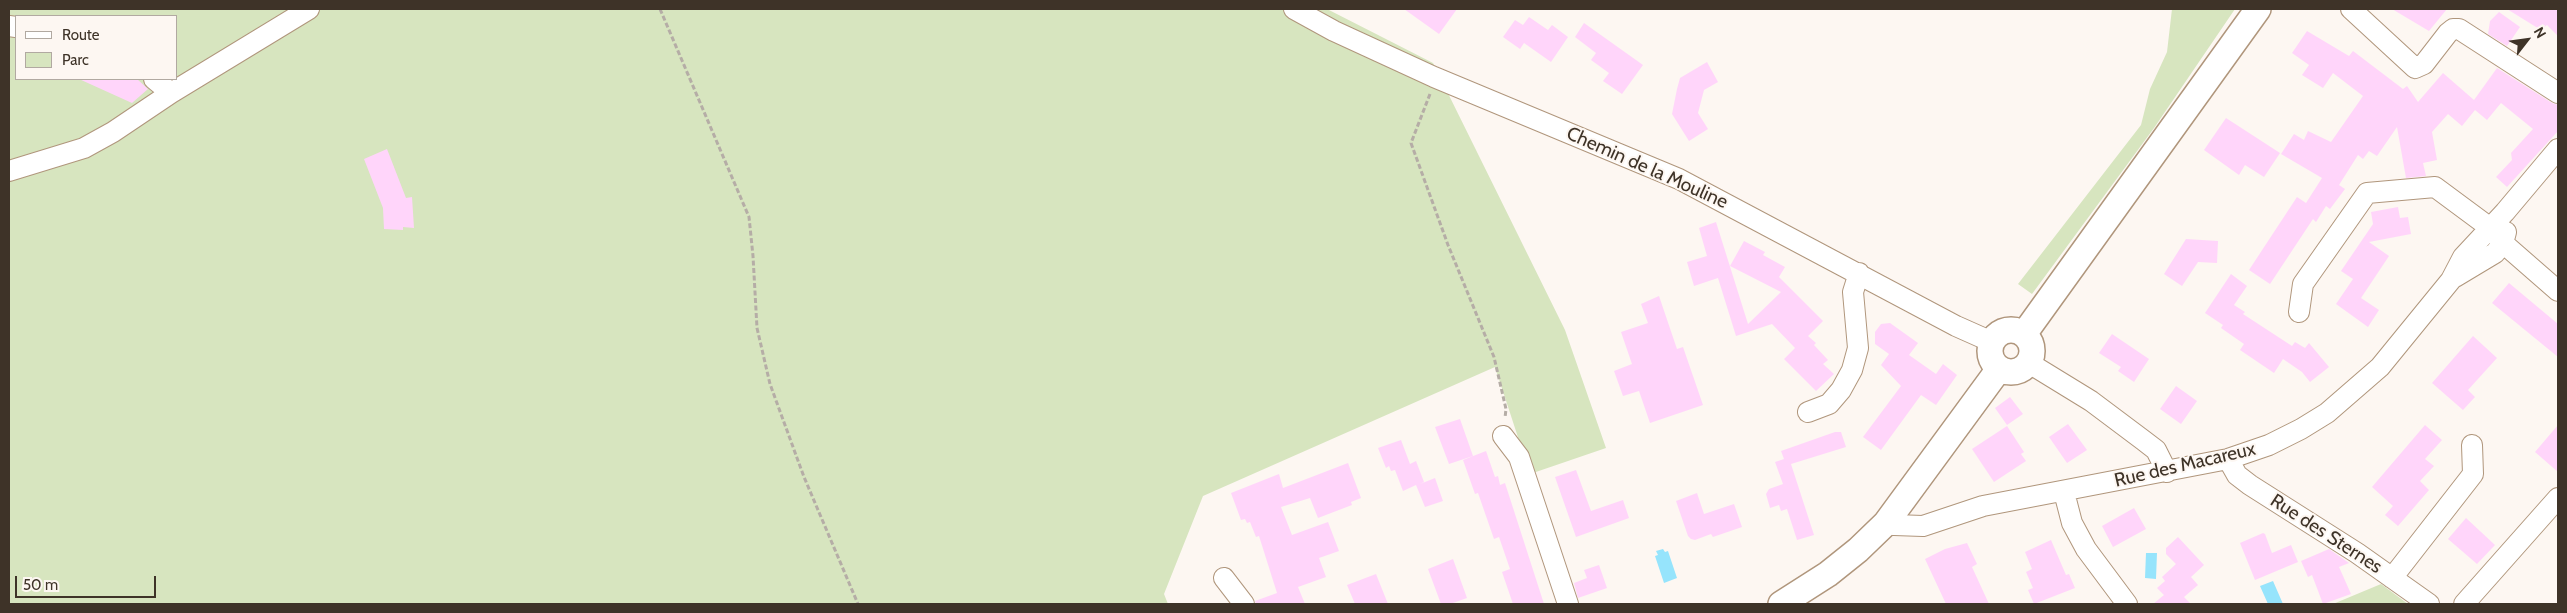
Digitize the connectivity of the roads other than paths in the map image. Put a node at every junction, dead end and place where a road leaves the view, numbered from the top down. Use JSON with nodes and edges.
{"nodes":[{"id":1,"x":309,"y":9,"type":"edge"},
{"id":2,"x":1294,"y":9,"type":"edge"},
{"id":3,"x":2258,"y":9,"type":"edge"},
{"id":4,"x":2351,"y":9,"type":"edge"},
{"id":5,"x":155,"y":80,"type":"edge"},
{"id":6,"x":171,"y":93,"type":"junction"},
{"id":7,"x":2558,"y":93,"type":"edge"},
{"id":8,"x":2558,"y":149,"type":"edge"},
{"id":9,"x":9,"y":171,"type":"edge"},
{"id":10,"x":2505,"y":212,"type":"junction"},
{"id":11,"x":2489,"y":227,"type":"junction"},
{"id":12,"x":2503,"y":243,"type":"junction"},
{"id":13,"x":1859,"y":273,"type":"junction"},
{"id":14,"x":2451,"y":280,"type":"junction"},
{"id":15,"x":2558,"y":291,"type":"edge"},
{"id":16,"x":2298,"y":312,"type":"dead end"},
{"id":17,"x":2024,"y":334,"type":"junction"},
{"id":18,"x":1992,"y":342,"type":"junction"},
{"id":19,"x":2029,"y":363,"type":"junction"},
{"id":20,"x":1999,"y":369,"type":"junction"},
{"id":21,"x":1808,"y":412,"type":"dead end"},
{"id":22,"x":1503,"y":436,"type":"road end"},
{"id":23,"x":2472,"y":445,"type":"dead end"},
{"id":24,"x":2228,"y":459,"type":"junction"},
{"id":25,"x":2167,"y":472,"type":"junction"},
{"id":26,"x":2064,"y":492,"type":"junction"},
{"id":27,"x":2558,"y":498,"type":"edge"},
{"id":28,"x":1886,"y":523,"type":"junction"},
{"id":29,"x":1224,"y":578,"type":"dead end"},
{"id":30,"x":2392,"y":578,"type":"junction"},
{"id":31,"x":1244,"y":604,"type":"edge"},
{"id":32,"x":1568,"y":604,"type":"edge"},
{"id":33,"x":1781,"y":604,"type":"edge"},
{"id":34,"x":2127,"y":604,"type":"edge"},
{"id":35,"x":2429,"y":604,"type":"edge"},
{"id":36,"x":2464,"y":604,"type":"edge"}],
"edges":[{"from":1,"to":6,"type":"street"},
{"from":2,"to":13,"type":"street","name":"Chemin de la Mouline"},
{"from":3,"to":17,"type":"main road"},
{"from":4,"to":7,"type":"street"},
{"from":5,"to":6,"type":"street"},
{"from":6,"to":9,"type":"street"},
{"from":8,"to":10,"type":"street","name":"Rue des Macareux"},
{"from":10,"to":11,"type":"street","name":"Rue des Macareux"},
{"from":10,"to":12,"type":"street"},
{"from":11,"to":12,"type":"street"},
{"from":11,"to":14,"type":"street","name":"Rue des Macareux"},
{"from":11,"to":16,"type":"street"},
{"from":12,"to":14,"type":"street","name":"Rue des Macareux"},
{"from":12,"to":15,"type":"street"},
{"from":13,"to":18,"type":"street","name":"Chemin de la Mouline"},
{"from":13,"to":21,"type":"street"},
{"from":14,"to":24,"type":"street","name":"Rue des Macareux"},
{"from":17,"to":18,"type":"main road"},
{"from":17,"to":19,"type":"main road"},
{"from":18,"to":20,"type":"main road"},
{"from":19,"to":20,"type":"main road"},
{"from":19,"to":25,"type":"street"},
{"from":20,"to":28,"type":"main road"},
{"from":22,"to":32,"type":"street"},
{"from":23,"to":30,"type":"street"},
{"from":24,"to":25,"type":"street","name":"Rue des Macareux"},
{"from":24,"to":30,"type":"street","name":"Rue des Sternes"},
{"from":25,"to":26,"type":"street","name":"Rue des Macareux"},
{"from":26,"to":28,"type":"street","name":"Rue des Macareux"},
{"from":26,"to":34,"type":"street"},
{"from":27,"to":36,"type":"street"},
{"from":28,"to":33,"type":"main road"},
{"from":29,"to":31,"type":"street"},
{"from":30,"to":35,"type":"street","name":"Rue des Sternes"}]}
